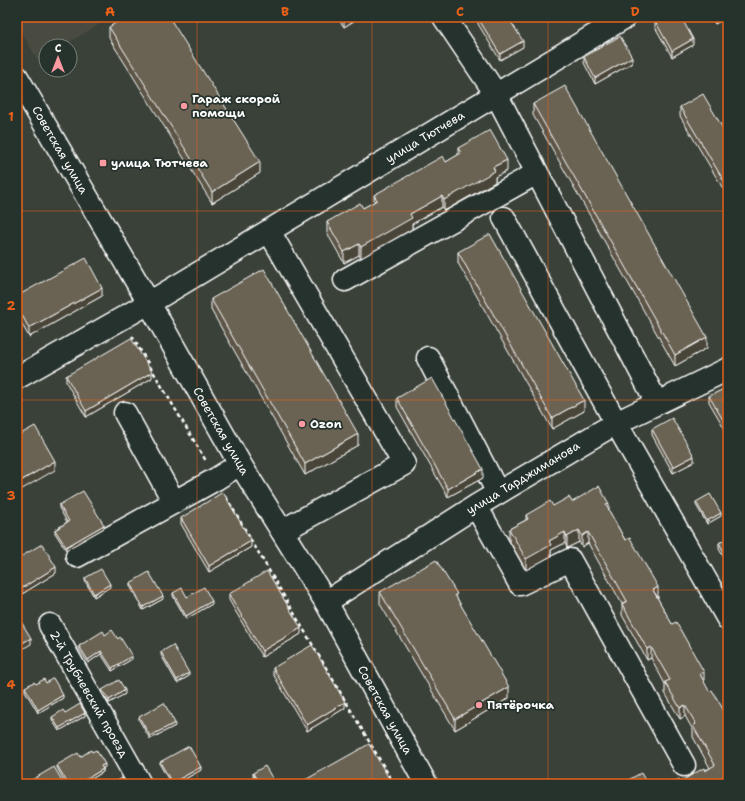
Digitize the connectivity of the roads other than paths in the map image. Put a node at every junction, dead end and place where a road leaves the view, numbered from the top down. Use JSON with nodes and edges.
{"nodes":[{"id":1,"x":444,"y":17,"type":"edge"},
{"id":2,"x":625,"y":17,"type":"edge"},
{"id":3,"x":17,"y":77,"type":"edge"},
{"id":4,"x":496,"y":94,"type":"junction"},
{"id":5,"x":537,"y":173,"type":"junction"},
{"id":6,"x":504,"y":218,"type":"dead end"},
{"id":7,"x":269,"y":230,"type":"junction"},
{"id":8,"x":345,"y":280,"type":"dead end"},
{"id":9,"x":149,"y":303,"type":"junction"},
{"id":10,"x":428,"y":358,"type":"dead end"},
{"id":11,"x":728,"y":369,"type":"edge"},
{"id":12,"x":17,"y":378,"type":"edge"},
{"id":13,"x":657,"y":403,"type":"junction"},
{"id":14,"x":125,"y":413,"type":"dead end"},
{"id":15,"x":616,"y":423,"type":"junction"},
{"id":16,"x":240,"y":464,"type":"junction"},
{"id":17,"x":498,"y":493,"type":"junction"},
{"id":18,"x":174,"y":502,"type":"junction"},
{"id":19,"x":476,"y":506,"type":"junction"},
{"id":20,"x":282,"y":531,"type":"junction"},
{"id":21,"x":76,"y":556,"type":"dead end"},
{"id":22,"x":326,"y":602,"type":"junction"},
{"id":23,"x":728,"y":619,"type":"edge"},
{"id":24,"x":50,"y":625,"type":"dead end"},
{"id":25,"x":684,"y":764,"type":"dead end"},
{"id":26,"x":140,"y":784,"type":"edge"},
{"id":27,"x":426,"y":784,"type":"edge"}],
"edges":[{"from":1,"to":4,"type":"street"},
{"from":2,"to":4,"type":"street","name":"улица Тютчева"},
{"from":3,"to":9,"type":"street","name":"Советская улица"},
{"from":4,"to":5,"type":"street"},
{"from":4,"to":7,"type":"street","name":"улица Тютчева"},
{"from":5,"to":8,"type":"street"},
{"from":5,"to":13,"type":"street"},
{"from":6,"to":15,"type":"street"},
{"from":7,"to":9,"type":"street","name":"улица Тютчева"},
{"from":7,"to":20,"type":"street"},
{"from":9,"to":12,"type":"street","name":"улица Тютчева"},
{"from":9,"to":16,"type":"street","name":"Советская улица"},
{"from":10,"to":17,"type":"street"},
{"from":11,"to":13,"type":"street","name":"улица Тарджиманова"},
{"from":13,"to":15,"type":"street","name":"улица Тарджиманова"},
{"from":14,"to":18,"type":"street"},
{"from":15,"to":17,"type":"street","name":"улица Тарджиманова"},
{"from":15,"to":23,"type":"street"},
{"from":16,"to":18,"type":"street"},
{"from":16,"to":20,"type":"street","name":"Советская улица"},
{"from":17,"to":19,"type":"street","name":"улица Тарджиманова"},
{"from":18,"to":21,"type":"street"},
{"from":19,"to":22,"type":"street","name":"улица Тарджиманова"},
{"from":19,"to":25,"type":"street"},
{"from":20,"to":22,"type":"street","name":"Советская улица"},
{"from":22,"to":27,"type":"street","name":"Советская улица"},
{"from":24,"to":26,"type":"street","name":"2-й Трубчевский проезд"}]}
